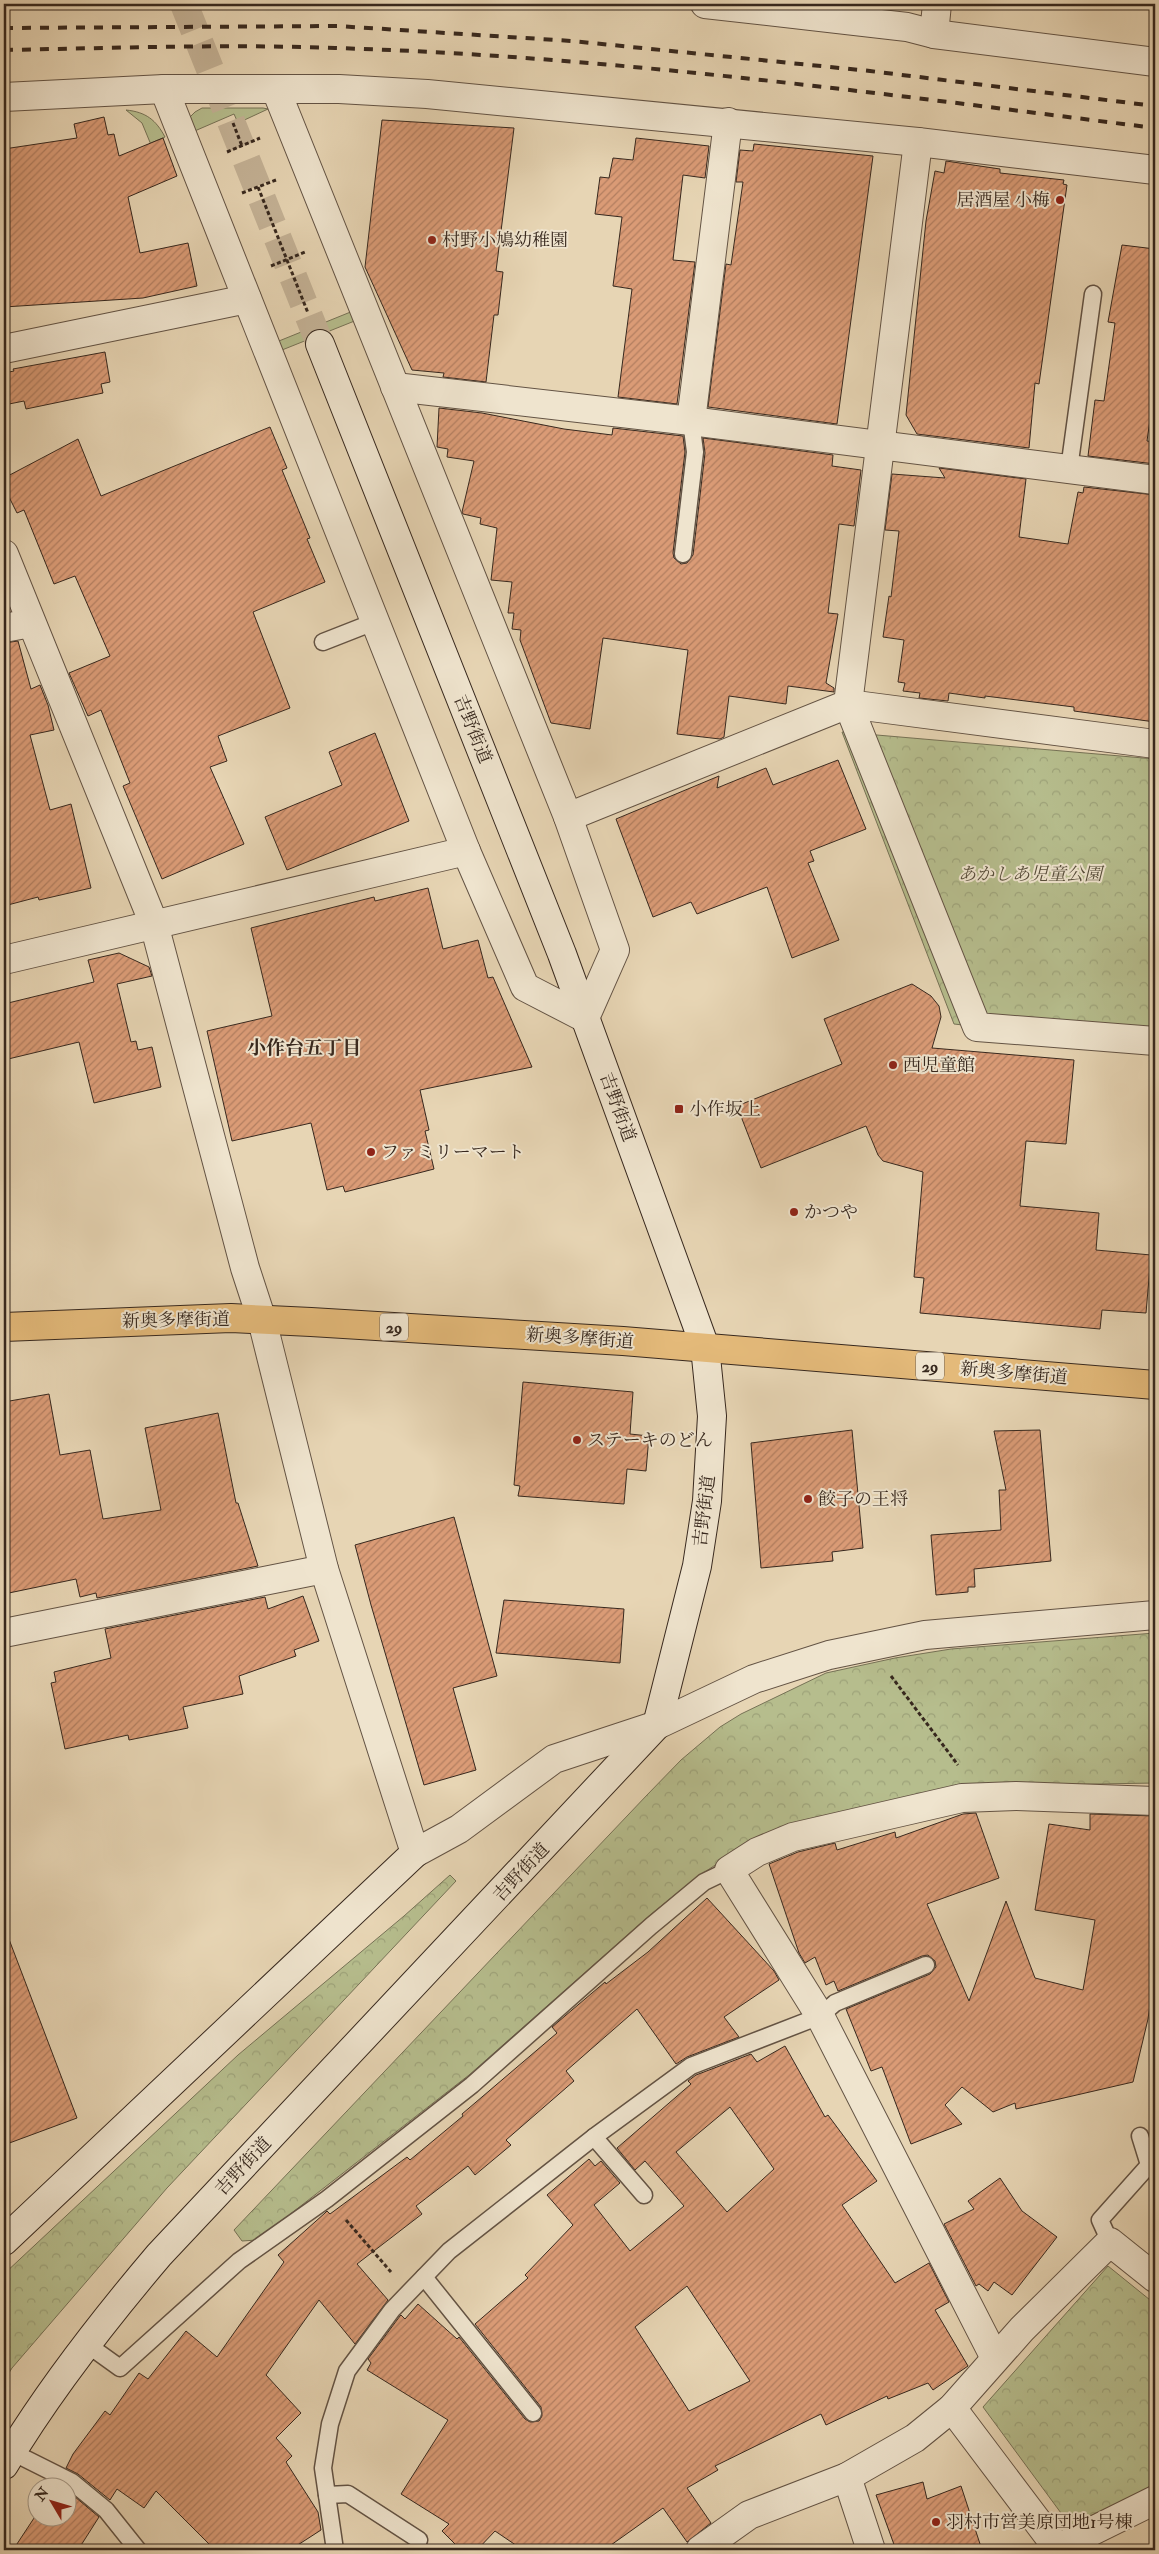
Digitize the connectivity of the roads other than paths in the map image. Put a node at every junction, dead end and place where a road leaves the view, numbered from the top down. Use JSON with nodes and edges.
{"nodes":[{"id":1,"x":705,"y":4,"type":"edge"},
{"id":2,"x":937,"y":4,"type":"edge"},
{"id":3,"x":934,"y":34,"type":"junction"},
{"id":4,"x":1155,"y":62,"type":"edge"},
{"id":5,"x":164,"y":89,"type":"junction"},
{"id":6,"x":276,"y":90,"type":"junction"},
{"id":7,"x":4,"y":97,"type":"edge"},
{"id":8,"x":728,"y":122,"type":"junction"},
{"id":9,"x":918,"y":142,"type":"junction"},
{"id":10,"x":1155,"y":170,"type":"edge"},
{"id":11,"x":1093,"y":294,"type":"dead end"},
{"id":12,"x":247,"y":299,"type":"junction"},
{"id":13,"x":320,"y":344,"type":"tunnel mouth"},
{"id":14,"x":4,"y":349,"type":"edge"},
{"id":15,"x":395,"y":387,"type":"junction"},
{"id":16,"x":691,"y":421,"type":"junction"},
{"id":17,"x":879,"y":445,"type":"junction"},
{"id":18,"x":1069,"y":469,"type":"junction"},
{"id":19,"x":1155,"y":480,"type":"edge"},
{"id":20,"x":4,"y":554,"type":"edge"},
{"id":21,"x":683,"y":554,"type":"dead end"},
{"id":22,"x":31,"y":622,"type":"junction"},
{"id":23,"x":374,"y":622,"type":"junction"},
{"id":24,"x":4,"y":628,"type":"edge"},
{"id":25,"x":323,"y":642,"type":"dead end"},
{"id":26,"x":848,"y":704,"type":"junction"},
{"id":27,"x":1155,"y":744,"type":"edge"},
{"id":28,"x":568,"y":817,"type":"junction"},
{"id":29,"x":466,"y":851,"type":"junction"},
{"id":30,"x":154,"y":924,"type":"junction"},
{"id":31,"x":4,"y":960,"type":"edge"},
{"id":32,"x":585,"y":1018,"type":"junction"},
{"id":33,"x":1155,"y":1041,"type":"edge"},
{"id":34,"x":262,"y":1320,"type":"junction"},
{"id":35,"x":4,"y":1327,"type":"edge"},
{"id":36,"x":705,"y":1347,"type":"junction"},
{"id":37,"x":1155,"y":1385,"type":"edge"},
{"id":38,"x":324,"y":1569,"type":"junction"},
{"id":39,"x":1155,"y":1615,"type":"edge"},
{"id":40,"x":4,"y":1633,"type":"edge"},
{"id":41,"x":657,"y":1724,"type":"junction"},
{"id":42,"x":1155,"y":1800,"type":"edge"},
{"id":43,"x":415,"y":1853,"type":"junction"},
{"id":44,"x":729,"y":1870,"type":"junction"},
{"id":45,"x":926,"y":1965,"type":"dead end"},
{"id":46,"x":820,"y":2016,"type":"junction"},
{"id":47,"x":594,"y":2136,"type":"junction"},
{"id":48,"x":1140,"y":2136,"type":"dead end"},
{"id":49,"x":644,"y":2194,"type":"dead end"},
{"id":50,"x":4,"y":2241,"type":"edge"},
{"id":51,"x":1110,"y":2242,"type":"junction"},
{"id":52,"x":424,"y":2277,"type":"junction"},
{"id":53,"x":1155,"y":2278,"type":"edge"},
{"id":54,"x":88,"y":2345,"type":"junction"},
{"id":55,"x":995,"y":2358,"type":"junction"},
{"id":56,"x":952,"y":2408,"type":"junction"},
{"id":57,"x":533,"y":2413,"type":"dead end"},
{"id":58,"x":8,"y":2459,"type":"edge"},
{"id":59,"x":847,"y":2477,"type":"junction"},
{"id":60,"x":328,"y":2495,"type":"junction"},
{"id":61,"x":1155,"y":2500,"type":"edge"},
{"id":62,"x":420,"y":2540,"type":"dead end"},
{"id":63,"x":130,"y":2547,"type":"edge"},
{"id":64,"x":1059,"y":2549,"type":"edge"},
{"id":65,"x":335,"y":2550,"type":"edge"},
{"id":66,"x":700,"y":2550,"type":"edge"},
{"id":67,"x":871,"y":2550,"type":"edge"}],
"edges":[{"from":1,"to":3,"type":"street"},
{"from":2,"to":3,"type":"street"},
{"from":3,"to":4,"type":"street"},
{"from":5,"to":6,"type":"street"},
{"from":5,"to":7,"type":"street"},
{"from":5,"to":12,"type":"street"},
{"from":6,"to":8,"type":"street"},
{"from":6,"to":15,"type":"street"},
{"from":8,"to":9,"type":"street"},
{"from":8,"to":16,"type":"street"},
{"from":9,"to":10,"type":"street"},
{"from":9,"to":17,"type":"street"},
{"from":11,"to":18,"type":"lane"},
{"from":12,"to":14,"type":"street"},
{"from":12,"to":23,"type":"street"},
{"from":13,"to":32,"type":"street","name":"吉野街道"},
{"from":15,"to":16,"type":"street"},
{"from":15,"to":28,"type":"street"},
{"from":16,"to":17,"type":"street"},
{"from":16,"to":21,"type":"lane"},
{"from":17,"to":18,"type":"street"},
{"from":17,"to":26,"type":"street"},
{"from":18,"to":19,"type":"street"},
{"from":20,"to":22,"type":"street"},
{"from":22,"to":24,"type":"street"},
{"from":22,"to":30,"type":"street"},
{"from":23,"to":25,"type":"lane"},
{"from":23,"to":29,"type":"street"},
{"from":26,"to":27,"type":"street"},
{"from":26,"to":28,"type":"street"},
{"from":26,"to":33,"type":"street"},
{"from":28,"to":32,"type":"street"},
{"from":29,"to":30,"type":"street"},
{"from":29,"to":32,"type":"street"},
{"from":30,"to":31,"type":"street"},
{"from":30,"to":34,"type":"street"},
{"from":32,"to":36,"type":"street","name":"吉野街道"},
{"from":34,"to":35,"type":"main road","name":"新奥多摩街道","number":"29"},
{"from":34,"to":36,"type":"main road","name":"新奥多摩街道","number":"29"},
{"from":34,"to":38,"type":"street"},
{"from":36,"to":37,"type":"main road","name":"新奥多摩街道","number":"29"},
{"from":36,"to":41,"type":"street","name":"吉野街道"},
{"from":38,"to":40,"type":"street"},
{"from":38,"to":43,"type":"street"},
{"from":39,"to":41,"type":"street"},
{"from":41,"to":43,"type":"street"},
{"from":41,"to":54,"type":"street","name":"吉野街道"},
{"from":42,"to":44,"type":"street"},
{"from":43,"to":50,"type":"street"},
{"from":44,"to":46,"type":"street"},
{"from":44,"to":54,"type":"lane"},
{"from":45,"to":46,"type":"lane"},
{"from":46,"to":47,"type":"lane"},
{"from":46,"to":55,"type":"street"},
{"from":47,"to":49,"type":"lane"},
{"from":47,"to":52,"type":"lane"},
{"from":48,"to":51,"type":"lane"},
{"from":51,"to":53,"type":"street"},
{"from":51,"to":55,"type":"street"},
{"from":52,"to":57,"type":"lane"},
{"from":52,"to":60,"type":"lane"},
{"from":54,"to":58,"type":"street","name":"吉野街道"},
{"from":55,"to":56,"type":"street"},
{"from":56,"to":59,"type":"street"},
{"from":56,"to":64,"type":"street"},
{"from":58,"to":63,"type":"lane"},
{"from":59,"to":66,"type":"street"},
{"from":59,"to":67,"type":"street"},
{"from":60,"to":62,"type":"lane"},
{"from":60,"to":65,"type":"lane"},
{"from":61,"to":64,"type":"street"}]}
